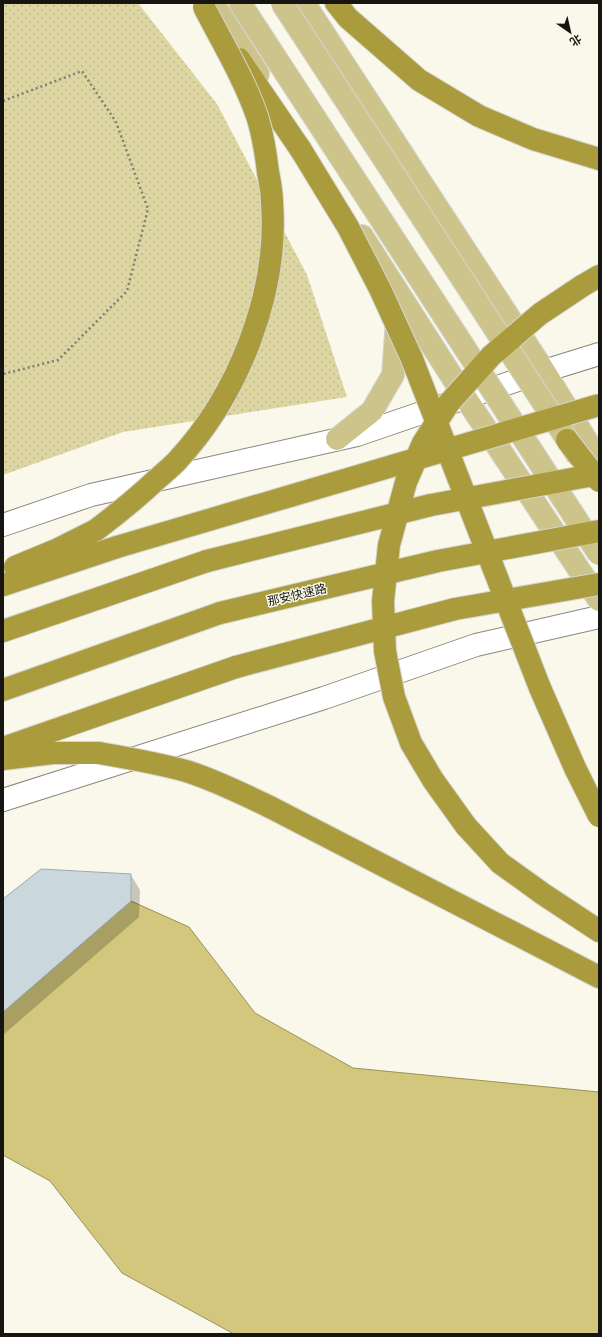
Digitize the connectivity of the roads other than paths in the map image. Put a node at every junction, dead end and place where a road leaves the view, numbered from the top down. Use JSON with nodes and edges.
{"nodes":[{"id":1,"x":240,"y":3,"type":"edge"},
{"id":2,"x":282,"y":3,"type":"edge"},
{"id":3,"x":304,"y":3,"type":"edge"},
{"id":4,"x":336,"y":3,"type":"edge"},
{"id":5,"x":206,"y":4,"type":"edge"},
{"id":6,"x":599,"y":159,"type":"edge"},
{"id":7,"x":591,"y":281,"type":"edge"},
{"id":8,"x":399,"y":294,"type":"junction"},
{"id":9,"x":599,"y":354,"type":"edge"},
{"id":10,"x":544,"y":371,"type":"junction"},
{"id":11,"x":465,"y":397,"type":"junction"},
{"id":12,"x":599,"y":405,"type":"edge"},
{"id":13,"x":336,"y":439,"type":"junction"},
{"id":14,"x":567,"y":440,"type":"junction"},
{"id":15,"x":599,"y":461,"type":"edge"},
{"id":16,"x":599,"y":474,"type":"edge"},
{"id":17,"x":599,"y":481,"type":"edge"},
{"id":18,"x":599,"y":489,"type":"edge"},
{"id":19,"x":3,"y":525,"type":"edge"},
{"id":20,"x":599,"y":531,"type":"edge"},
{"id":21,"x":599,"y":554,"type":"edge"},
{"id":22,"x":3,"y":572,"type":"edge"},
{"id":23,"x":599,"y":584,"type":"edge"},
{"id":24,"x":3,"y":585,"type":"edge"},
{"id":25,"x":599,"y":600,"type":"edge"},
{"id":26,"x":599,"y":617,"type":"edge"},
{"id":27,"x":3,"y":631,"type":"edge"},
{"id":28,"x":3,"y":690,"type":"edge"},
{"id":29,"x":3,"y":748,"type":"edge"},
{"id":30,"x":3,"y":759,"type":"edge"},
{"id":31,"x":3,"y":800,"type":"edge"},
{"id":32,"x":599,"y":816,"type":"edge"},
{"id":33,"x":599,"y":931,"type":"edge"},
{"id":34,"x":599,"y":977,"type":"edge"}],
"edges":[{"from":1,"to":21,"type":"main road","bridge":true},
{"from":2,"to":14,"type":"main road","bridge":true},
{"from":3,"to":10,"type":"main road"},
{"from":4,"to":6,"type":"highway"},
{"from":5,"to":8,"type":"main road"},
{"from":5,"to":22,"type":"highway","bridge":true},
{"from":5,"to":32,"type":"highway","bridge":true},
{"from":7,"to":33,"type":"highway","bridge":true},
{"from":8,"to":11,"type":"main road"},
{"from":8,"to":13,"type":"main road"},
{"from":9,"to":10,"type":"street"},
{"from":10,"to":11,"type":"street"},
{"from":10,"to":15,"type":"main road"},
{"from":11,"to":13,"type":"street"},
{"from":11,"to":25,"type":"main road"},
{"from":12,"to":24,"type":"highway","bridge":true},
{"from":13,"to":19,"type":"street"},
{"from":14,"to":17,"type":"highway","bridge":true},
{"from":14,"to":18,"type":"main road","bridge":true},
{"from":16,"to":27,"type":"highway","bridge":true},
{"from":20,"to":28,"type":"highway","name":"那安快速路","bridge":true},
{"from":23,"to":29,"type":"highway","bridge":true},
{"from":26,"to":31,"type":"street"},
{"from":30,"to":34,"type":"highway","bridge":true}]}
